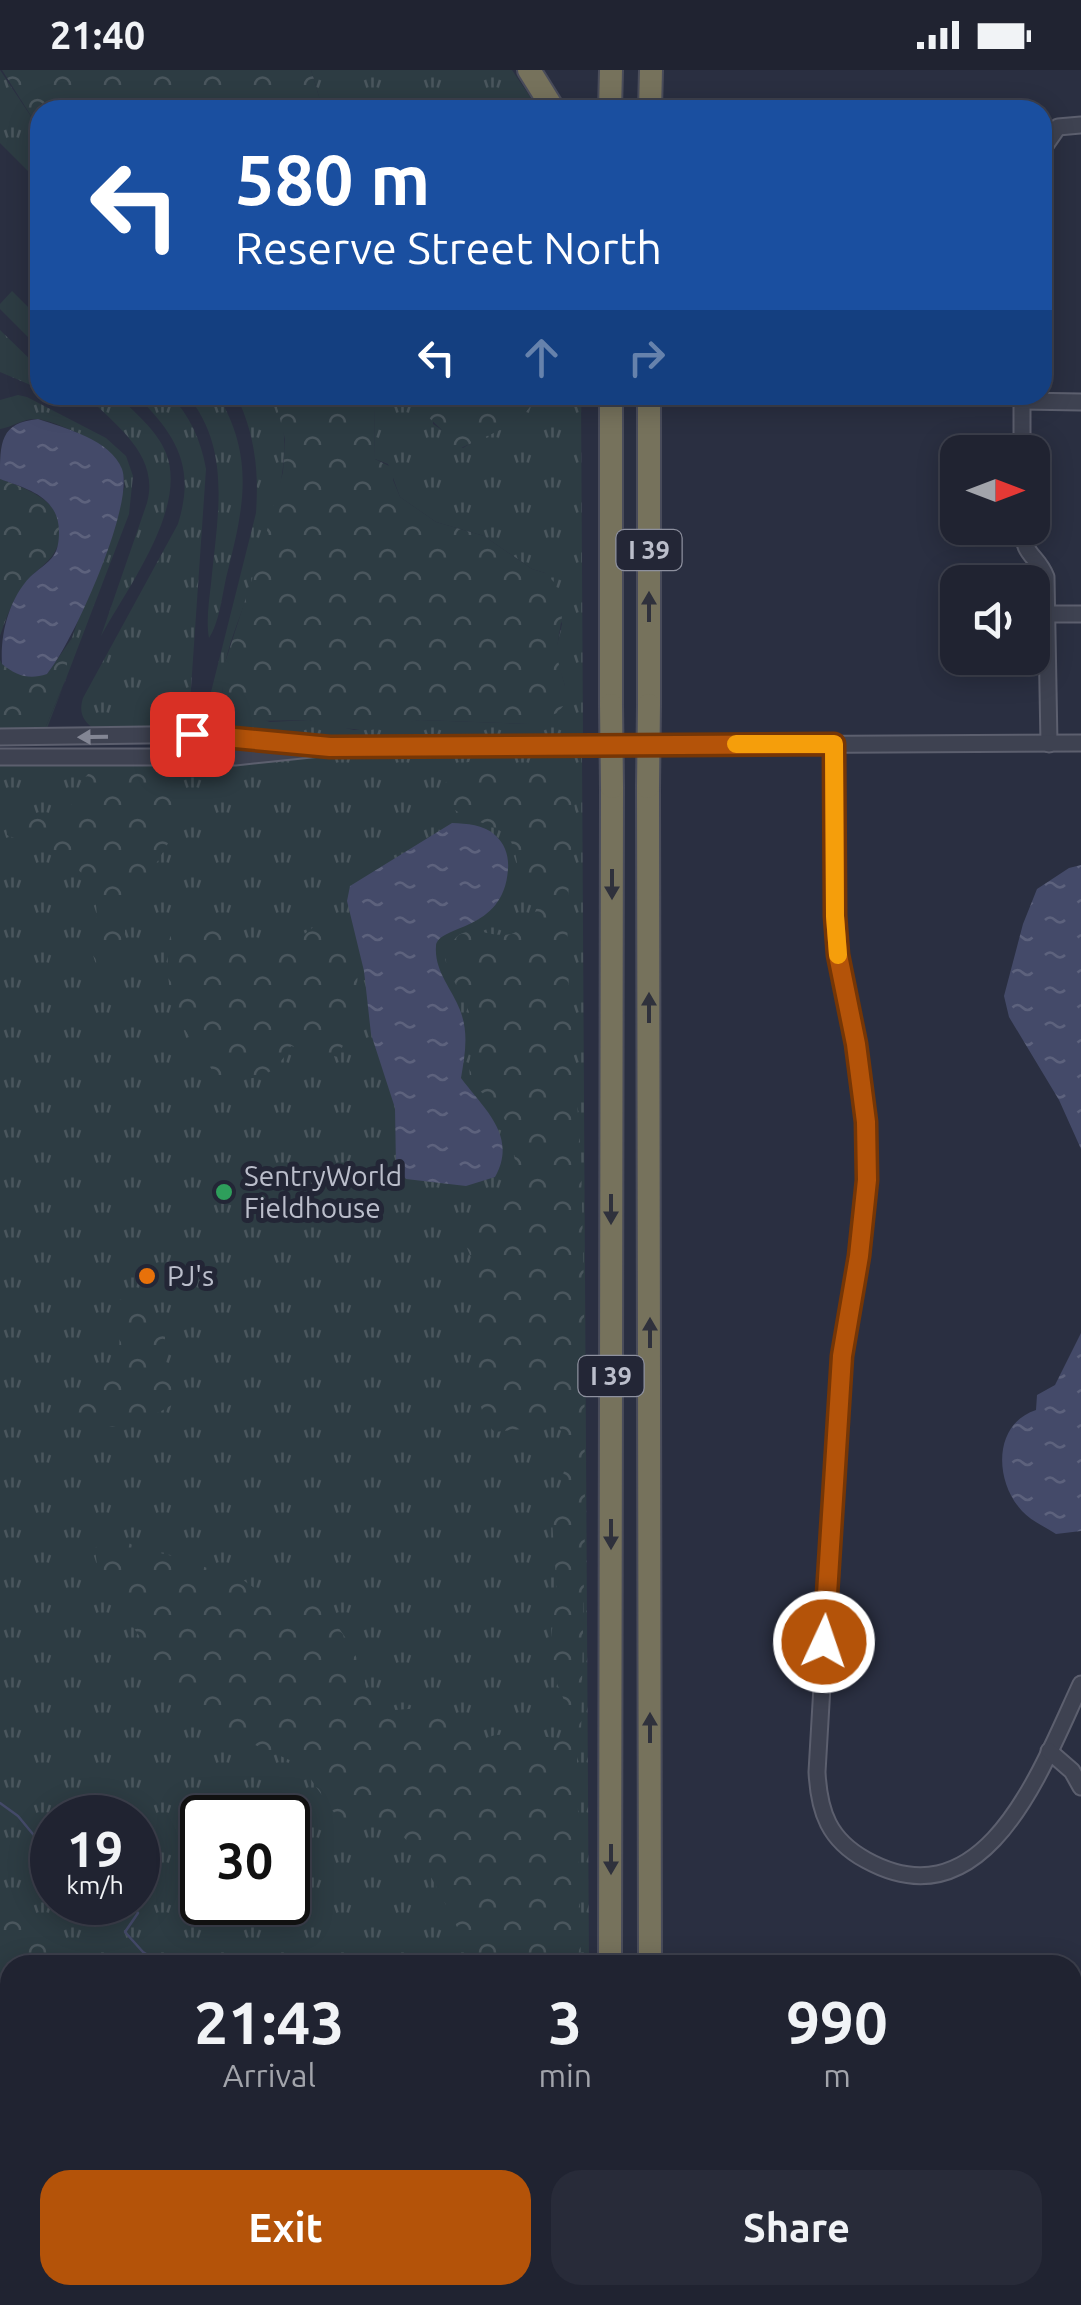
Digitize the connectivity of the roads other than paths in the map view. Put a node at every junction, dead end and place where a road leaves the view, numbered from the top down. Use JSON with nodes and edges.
{"nodes":[{"id":1,"x":529,"y":70,"type":"edge"},
{"id":2,"x":611,"y":70,"type":"edge"},
{"id":3,"x":651,"y":70,"type":"edge"},
{"id":4,"x":548,"y":100,"type":"edge"},
{"id":5,"x":610,"y":100,"type":"edge"},
{"id":6,"x":650,"y":100,"type":"edge"},
{"id":7,"x":1081,"y":125,"type":"edge"},
{"id":8,"x":1052,"y":136,"type":"edge"},
{"id":9,"x":1052,"y":400,"type":"edge"},
{"id":10,"x":1081,"y":402,"type":"edge"},
{"id":11,"x":600,"y":405,"type":"edge"},
{"id":12,"x":610,"y":405,"type":"edge"},
{"id":13,"x":649,"y":405,"type":"edge"},
{"id":14,"x":1022,"y":405,"type":"edge"},
{"id":15,"x":1022,"y":435,"type":"edge"},
{"id":16,"x":611,"y":449,"type":"junction"},
{"id":17,"x":1026,"y":545,"type":"edge"},
{"id":18,"x":1040,"y":565,"type":"edge"},
{"id":19,"x":1050,"y":614,"type":"edge"},
{"id":20,"x":1081,"y":614,"type":"edge"},
{"id":21,"x":1048,"y":675,"type":"edge"},
{"id":22,"x":0,"y":738,"type":"edge"},
{"id":23,"x":834,"y":744,"type":"junction"},
{"id":24,"x":1049,"y":744,"type":"junction"},
{"id":25,"x":1081,"y":744,"type":"edge"},
{"id":26,"x":330,"y":747,"type":"junction"},
{"id":27,"x":0,"y":757,"type":"edge"},
{"id":28,"x":1081,"y":1684,"type":"edge"},
{"id":29,"x":1050,"y":1751,"type":"junction"},
{"id":30,"x":1081,"y":1787,"type":"edge"},
{"id":31,"x":610,"y":1955,"type":"edge"},
{"id":32,"x":650,"y":1955,"type":"edge"}],
"edges":[{"from":1,"to":4,"type":"highway"},
{"from":2,"to":5,"type":"highway"},
{"from":3,"to":6,"type":"highway"},
{"from":7,"to":8,"type":"street"},
{"from":9,"to":10,"type":"street"},
{"from":11,"to":16,"type":"highway"},
{"from":12,"to":16,"type":"highway","number":"I 39"},
{"from":32,"to":13,"type":"highway","number":"I 39","one_way":true,"bridge":true},
{"from":14,"to":15,"type":"street"},
{"from":16,"to":31,"type":"highway","number":"I 39","one_way":true,"bridge":true},
{"from":17,"to":18,"type":"street"},
{"from":19,"to":20,"type":"street"},
{"from":21,"to":24,"type":"street"},
{"from":26,"to":22,"type":"street","one_way":true},
{"from":23,"to":24,"type":"street"},
{"from":23,"to":26,"type":"street"},
{"from":23,"to":29,"type":"street"},
{"from":24,"to":25,"type":"street"},
{"from":26,"to":27,"type":"street"},
{"from":28,"to":29,"type":"street"},
{"from":29,"to":30,"type":"street"}]}
